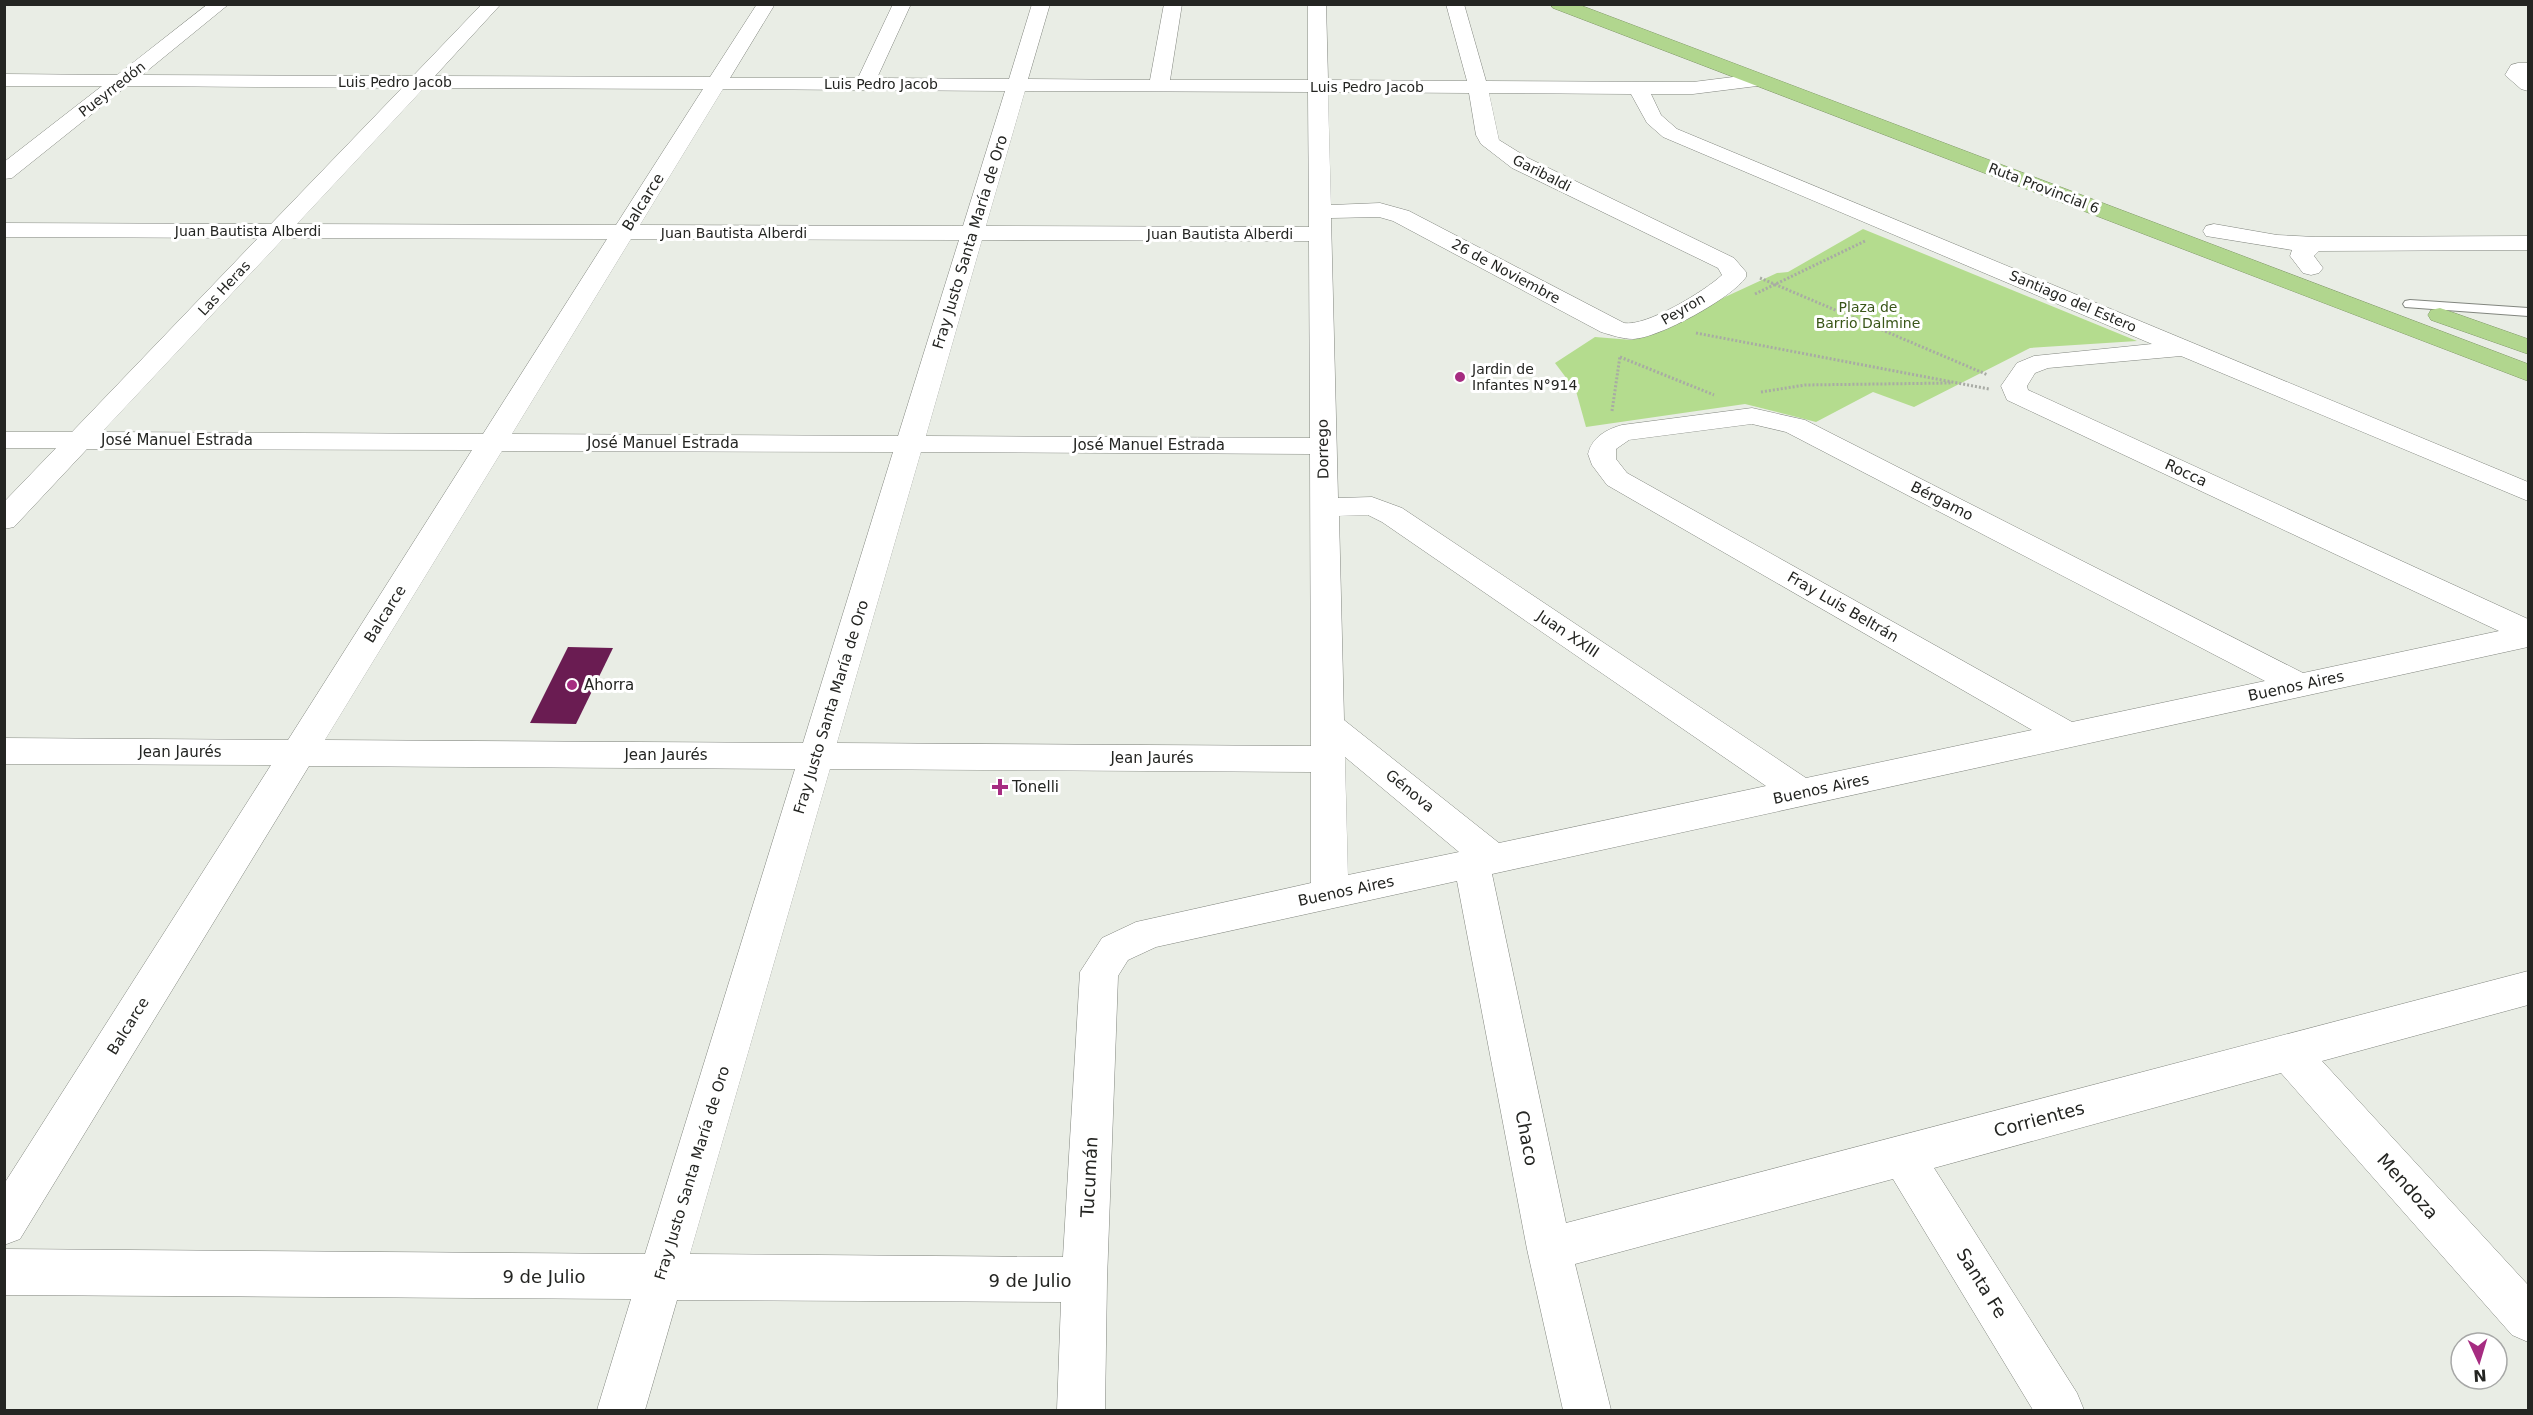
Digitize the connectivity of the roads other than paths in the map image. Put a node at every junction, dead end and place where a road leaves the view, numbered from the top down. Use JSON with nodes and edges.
{"nodes":[{"id":1,"x":220,"y":4,"type":"edge"},
{"id":2,"x":492,"y":4,"type":"edge"},
{"id":3,"x":766,"y":4,"type":"edge"},
{"id":4,"x":902,"y":4,"type":"edge"},
{"id":5,"x":1041,"y":4,"type":"edge"},
{"id":6,"x":1173,"y":4,"type":"edge"},
{"id":7,"x":1317,"y":4,"type":"edge"},
{"id":8,"x":1455,"y":4,"type":"edge"},
{"id":9,"x":1559,"y":4,"type":"edge"},
{"id":10,"x":1602,"y":4,"type":"edge"},
{"id":11,"x":2529,"y":69,"type":"edge"},
{"id":12,"x":4,"y":80,"type":"edge"},
{"id":13,"x":123,"y":80,"type":"junction"},
{"id":14,"x":1757,"y":80,"type":"junction"},
{"id":15,"x":419,"y":82,"type":"junction"},
{"id":16,"x":717,"y":83,"type":"junction"},
{"id":17,"x":866,"y":84,"type":"junction"},
{"id":18,"x":1017,"y":85,"type":"junction"},
{"id":19,"x":2529,"y":85,"type":"edge"},
{"id":20,"x":1159,"y":86,"type":"junction"},
{"id":21,"x":1317,"y":86,"type":"junction"},
{"id":22,"x":1478,"y":87,"type":"junction"},
{"id":23,"x":1639,"y":88,"type":"junction"},
{"id":24,"x":4,"y":173,"type":"edge"},
{"id":25,"x":1336,"y":181,"type":"junction"},
{"id":26,"x":1401,"y":216,"type":"junction"},
{"id":27,"x":1320,"y":223,"type":"junction"},
{"id":28,"x":4,"y":230,"type":"edge"},
{"id":29,"x":278,"y":231,"type":"junction"},
{"id":30,"x":2214,"y":231,"type":"junction"},
{"id":31,"x":624,"y":232,"type":"junction"},
{"id":32,"x":973,"y":233,"type":"junction"},
{"id":33,"x":2529,"y":243,"type":"edge"},
{"id":34,"x":2315,"y":244,"type":"junction"},
{"id":35,"x":1726,"y":262,"type":"joint"},
{"id":36,"x":2311,"y":268,"type":"junction"},
{"id":37,"x":2333,"y":276,"type":"dead end"},
{"id":38,"x":2388,"y":296,"type":"dead end"},
{"id":39,"x":2410,"y":304,"type":"junction"},
{"id":40,"x":2529,"y":312,"type":"edge"},
{"id":41,"x":1617,"y":329,"type":"joint"},
{"id":42,"x":2529,"y":347,"type":"edge"},
{"id":43,"x":2185,"y":349,"type":"junction"},
{"id":44,"x":2529,"y":373,"type":"edge"},
{"id":45,"x":4,"y":440,"type":"edge"},
{"id":46,"x":80,"y":440,"type":"junction"},
{"id":47,"x":493,"y":442,"type":"junction"},
{"id":48,"x":910,"y":444,"type":"junction"},
{"id":49,"x":1322,"y":446,"type":"junction"},
{"id":50,"x":1617,"y":479,"type":"joint"},
{"id":51,"x":2529,"y":492,"type":"edge"},
{"id":52,"x":1323,"y":507,"type":"junction"},
{"id":53,"x":4,"y":520,"type":"edge"},
{"id":54,"x":2529,"y":634,"type":"edge"},
{"id":55,"x":2300,"y":685,"type":"junction"},
{"id":56,"x":1327,"y":724,"type":"junction"},
{"id":57,"x":2068,"y":735,"type":"junction"},
{"id":58,"x":4,"y":751,"type":"edge"},
{"id":59,"x":299,"y":753,"type":"junction"},
{"id":60,"x":817,"y":756,"type":"junction"},
{"id":61,"x":1327,"y":759,"type":"junction"},
{"id":62,"x":1802,"y":793,"type":"junction"},
{"id":63,"x":1482,"y":861,"type":"junction"},
{"id":64,"x":1330,"y":894,"type":"junction"},
{"id":65,"x":1115,"y":949,"type":"joint"},
{"id":66,"x":2529,"y":988,"type":"edge"},
{"id":67,"x":2288,"y":1052,"type":"junction"},
{"id":68,"x":1903,"y":1156,"type":"junction"},
{"id":69,"x":4,"y":1224,"type":"edge"},
{"id":70,"x":1549,"y":1248,"type":"junction"},
{"id":71,"x":4,"y":1272,"type":"edge"},
{"id":72,"x":661,"y":1277,"type":"junction"},
{"id":73,"x":1084,"y":1280,"type":"junction"},
{"id":74,"x":2529,"y":1320,"type":"edge"},
{"id":75,"x":621,"y":1410,"type":"edge"},
{"id":76,"x":1081,"y":1410,"type":"edge"},
{"id":77,"x":1587,"y":1410,"type":"edge"},
{"id":78,"x":2060,"y":1410,"type":"edge"}],
"edges":[{"from":1,"to":13,"type":"street","name":"Pueyrredón"},
{"from":2,"to":15,"type":"street","name":"Las Heras"},
{"from":3,"to":16,"type":"street","name":"Balcarce"},
{"from":4,"to":17,"type":"street"},
{"from":5,"to":18,"type":"street","name":"Fray Justo Santa María de Oro"},
{"from":6,"to":20,"type":"street"},
{"from":7,"to":21,"type":"street","name":"Dorrego"},
{"from":8,"to":22,"type":"street","name":"Garibaldi"},
{"from":9,"to":14,"type":"highway","name":"Ruta Provincial 6"},
{"from":10,"to":30,"type":"highway","name":"Ruta Provincial 6"},
{"from":11,"to":19,"type":"street"},
{"from":12,"to":13,"type":"street","name":"Luis Pedro Jacob"},
{"from":13,"to":15,"type":"street","name":"Luis Pedro Jacob"},
{"from":13,"to":24,"type":"street","name":"Pueyrredón"},
{"from":14,"to":23,"type":"street","name":"Luis Pedro Jacob"},
{"from":14,"to":44,"type":"highway","name":"Ruta Provincial 6"},
{"from":15,"to":16,"type":"street","name":"Luis Pedro Jacob"},
{"from":15,"to":29,"type":"street","name":"Las Heras"},
{"from":16,"to":17,"type":"street","name":"Luis Pedro Jacob"},
{"from":16,"to":31,"type":"street","name":"Balcarce"},
{"from":17,"to":18,"type":"street","name":"Luis Pedro Jacob"},
{"from":18,"to":20,"type":"street","name":"Luis Pedro Jacob"},
{"from":18,"to":32,"type":"street","name":"Fray Justo Santa María de Oro"},
{"from":20,"to":21,"type":"street","name":"Luis Pedro Jacob"},
{"from":21,"to":22,"type":"street","name":"Luis Pedro Jacob"},
{"from":21,"to":25,"type":"street","name":"Dorrego"},
{"from":22,"to":23,"type":"street","name":"Luis Pedro Jacob"},
{"from":22,"to":35,"type":"street","name":"Garibaldi"},
{"from":23,"to":43,"type":"street","name":"Santiago del Estero"},
{"from":25,"to":26,"type":"street","name":"26 de Noviembre"},
{"from":25,"to":27,"type":"street","name":"Dorrego"},
{"from":26,"to":27,"type":"street","name":"26 de Noviembre"},
{"from":26,"to":41,"type":"street","name":"26 de Noviembre"},
{"from":27,"to":32,"type":"street","name":"Juan Bautista Alberdi"},
{"from":27,"to":49,"type":"street","name":"Dorrego"},
{"from":28,"to":29,"type":"street","name":"Juan Bautista Alberdi"},
{"from":29,"to":31,"type":"street","name":"Juan Bautista Alberdi"},
{"from":29,"to":46,"type":"street","name":"Las Heras"},
{"from":30,"to":34,"type":"street"},
{"from":30,"to":36,"type":"highway","name":"Ruta Provincial 6"},
{"from":31,"to":32,"type":"street","name":"Juan Bautista Alberdi"},
{"from":31,"to":47,"type":"street","name":"Balcarce"},
{"from":32,"to":48,"type":"street","name":"Fray Justo Santa María de Oro"},
{"from":33,"to":34,"type":"street"},
{"from":34,"to":36,"type":"street"},
{"from":35,"to":41,"type":"street","name":"Peyron"},
{"from":36,"to":37,"type":"highway","name":"Ruta Provincial 6"},
{"from":38,"to":39,"type":"highway"},
{"from":39,"to":40,"type":"lane"},
{"from":39,"to":42,"type":"highway"},
{"from":43,"to":51,"type":"street","name":"Santiago del Estero"},
{"from":43,"to":54,"type":"street","name":"Rocca"},
{"from":45,"to":46,"type":"street","name":"José Manuel Estrada"},
{"from":46,"to":47,"type":"street","name":"José Manuel Estrada"},
{"from":46,"to":53,"type":"street","name":"Las Heras"},
{"from":47,"to":48,"type":"street","name":"José Manuel Estrada"},
{"from":47,"to":59,"type":"street","name":"Balcarce"},
{"from":48,"to":49,"type":"street","name":"José Manuel Estrada"},
{"from":48,"to":60,"type":"street","name":"Fray Justo Santa María de Oro"},
{"from":49,"to":52,"type":"street","name":"Dorrego"},
{"from":50,"to":55,"type":"street","name":"Bérgamo"},
{"from":50,"to":57,"type":"street","name":"Fray Luis Beltrán"},
{"from":52,"to":56,"type":"street","name":"Dorrego"},
{"from":52,"to":62,"type":"street","name":"Juan XXIII"},
{"from":54,"to":55,"type":"street","name":"Buenos Aires"},
{"from":55,"to":57,"type":"street","name":"Buenos Aires"},
{"from":56,"to":61,"type":"street","name":"Dorrego"},
{"from":56,"to":63,"type":"street","name":"Génova"},
{"from":57,"to":62,"type":"street","name":"Buenos Aires"},
{"from":58,"to":59,"type":"street","name":"Jean Jaurés"},
{"from":59,"to":60,"type":"street","name":"Jean Jaurés"},
{"from":59,"to":69,"type":"street","name":"Balcarce"},
{"from":60,"to":61,"type":"street","name":"Jean Jaurés"},
{"from":60,"to":72,"type":"street","name":"Fray Justo Santa María de Oro"},
{"from":61,"to":64,"type":"street","name":"Dorrego"},
{"from":62,"to":63,"type":"street","name":"Buenos Aires"},
{"from":63,"to":64,"type":"street","name":"Buenos Aires"},
{"from":63,"to":70,"type":"street","name":"Chaco"},
{"from":64,"to":65,"type":"street","name":"Buenos Aires"},
{"from":65,"to":73,"type":"street","name":"Tucumán"},
{"from":66,"to":67,"type":"street","name":"Corrientes"},
{"from":67,"to":68,"type":"street","name":"Corrientes"},
{"from":67,"to":74,"type":"street","name":"Mendoza"},
{"from":68,"to":70,"type":"street","name":"Corrientes"},
{"from":68,"to":78,"type":"street","name":"Santa Fe"},
{"from":70,"to":77,"type":"street","name":"Chaco"},
{"from":71,"to":72,"type":"street","name":"9 de Julio"},
{"from":72,"to":73,"type":"street","name":"9 de Julio"},
{"from":72,"to":75,"type":"street","name":"Fray Justo Santa María de Oro"},
{"from":73,"to":76,"type":"street","name":"Tucumán"}]}
